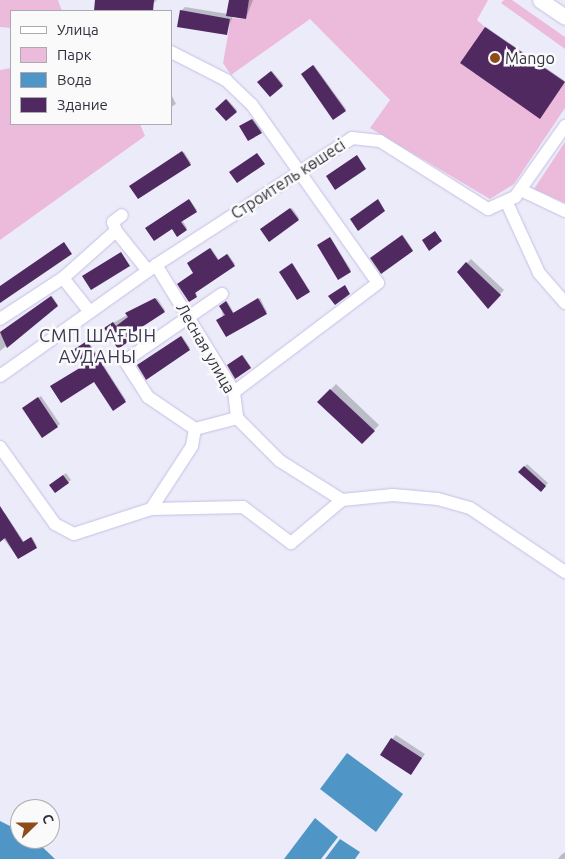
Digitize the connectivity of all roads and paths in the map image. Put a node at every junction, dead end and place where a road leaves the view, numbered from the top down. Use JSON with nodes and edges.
{"nodes":[{"id":1,"x":540,"y":0,"type":"edge"},
{"id":2,"x":565,"y":17,"type":"edge"},
{"id":3,"x":172,"y":53,"type":"edge"},
{"id":4,"x":565,"y":126,"type":"edge"},
{"id":5,"x":300,"y":170,"type":"junction"},
{"id":6,"x":521,"y":190,"type":"junction"},
{"id":7,"x":507,"y":203,"type":"junction"},
{"id":8,"x":565,"y":211,"type":"edge"},
{"id":9,"x":122,"y":215,"type":"dead end"},
{"id":10,"x":116,"y":231,"type":"junction"},
{"id":11,"x":152,"y":268,"type":"junction"},
{"id":12,"x":63,"y":278,"type":"junction"},
{"id":13,"x":222,"y":294,"type":"dead end"},
{"id":14,"x":565,"y":303,"type":"edge"},
{"id":15,"x":90,"y":312,"type":"junction"},
{"id":16,"x":188,"y":316,"type":"junction"},
{"id":17,"x":0,"y":319,"type":"edge"},
{"id":18,"x":0,"y":376,"type":"edge"},
{"id":19,"x":234,"y":392,"type":"junction"},
{"id":20,"x":238,"y":418,"type":"junction"},
{"id":21,"x":195,"y":429,"type":"junction"},
{"id":22,"x":0,"y":447,"type":"edge"},
{"id":23,"x":342,"y":500,"type":"junction"},
{"id":24,"x":151,"y":509,"type":"junction"},
{"id":25,"x":565,"y":572,"type":"edge"}],
"edges":[{"from":1,"to":2,"type":"main road"},
{"from":3,"to":5,"type":"street"},
{"from":4,"to":6,"type":"street"},
{"from":5,"to":7,"type":"street","name":"Строитель көшесі"},
{"from":5,"to":11,"type":"street","name":"Строитель көшесі"},
{"from":5,"to":19,"type":"street"},
{"from":6,"to":7,"type":"street"},
{"from":6,"to":8,"type":"street"},
{"from":7,"to":14,"type":"street"},
{"from":9,"to":10,"type":"street"},
{"from":10,"to":11,"type":"street","name":"Лесная улица"},
{"from":10,"to":12,"type":"street"},
{"from":11,"to":15,"type":"street","name":"Строитель көшесі"},
{"from":11,"to":16,"type":"street","name":"Лесная улица"},
{"from":12,"to":15,"type":"street"},
{"from":12,"to":17,"type":"street"},
{"from":13,"to":16,"type":"street"},
{"from":15,"to":18,"type":"street","name":"Строитель көшесі"},
{"from":16,"to":19,"type":"street","name":"Лесная улица"},
{"from":16,"to":21,"type":"street"},
{"from":19,"to":20,"type":"street","name":"Лесная улица"},
{"from":20,"to":21,"type":"street"},
{"from":20,"to":23,"type":"street"},
{"from":21,"to":24,"type":"street"},
{"from":22,"to":24,"type":"street"},
{"from":23,"to":24,"type":"street"},
{"from":23,"to":25,"type":"street"}]}
